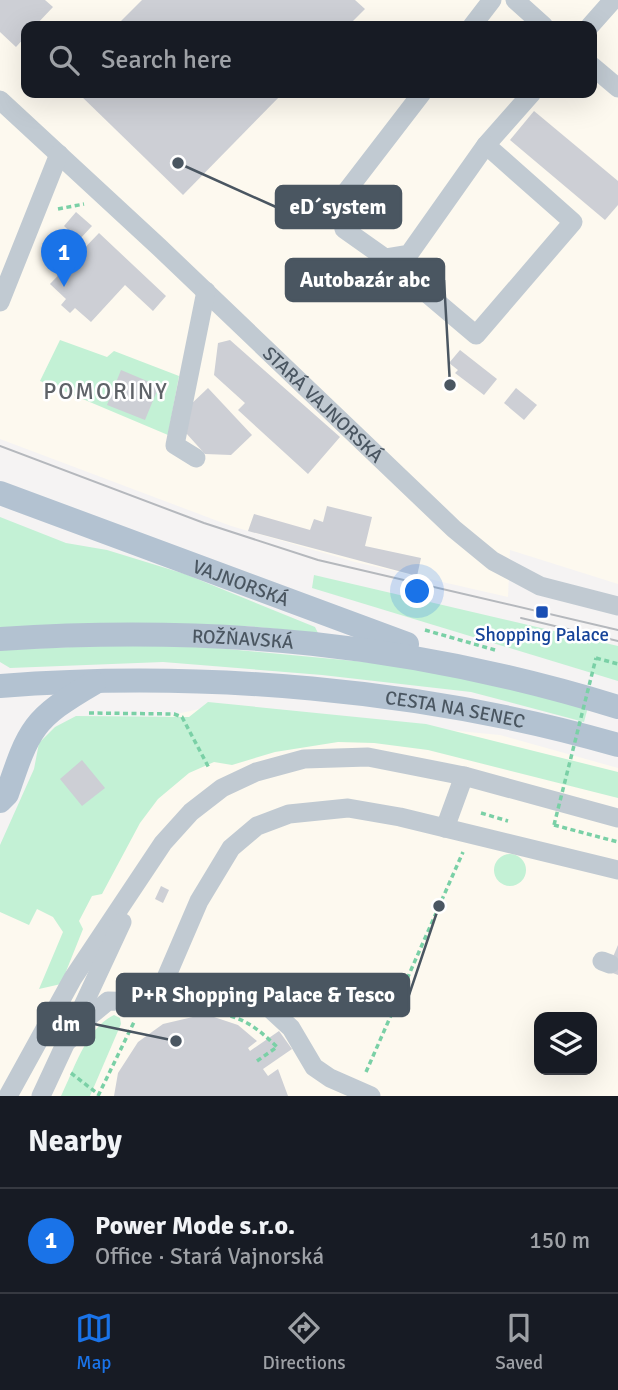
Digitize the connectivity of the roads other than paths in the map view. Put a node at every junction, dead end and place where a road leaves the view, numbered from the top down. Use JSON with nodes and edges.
{"nodes":[{"id":1,"x":492,"y":0,"type":"edge"},
{"id":2,"x":515,"y":0,"type":"edge"},
{"id":3,"x":613,"y":0,"type":"edge"},
{"id":4,"x":476,"y":21,"type":"edge"},
{"id":5,"x":538,"y":21,"type":"edge"},
{"id":6,"x":594,"y":21,"type":"edge"},
{"id":7,"x":597,"y":70,"type":"edge"},
{"id":8,"x":618,"y":88,"type":"edge"},
{"id":9,"x":418,"y":98,"type":"edge"},
{"id":10,"x":528,"y":98,"type":"edge"},
{"id":11,"x":0,"y":100,"type":"edge"},
{"id":12,"x":486,"y":145,"type":"junction"},
{"id":13,"x":59,"y":154,"type":"junction"},
{"id":14,"x":385,"y":258,"type":"junction"},
{"id":15,"x":206,"y":291,"type":"junction"},
{"id":16,"x":0,"y":302,"type":"edge"},
{"id":17,"x":196,"y":458,"type":"dead end"},
{"id":18,"x":0,"y":493,"type":"edge"},
{"id":19,"x":618,"y":606,"type":"edge"},
{"id":20,"x":0,"y":639,"type":"edge"},
{"id":21,"x":484,"y":670,"type":"junction"},
{"id":22,"x":95,"y":682,"type":"junction"},
{"id":23,"x":0,"y":686,"type":"edge"},
{"id":24,"x":618,"y":707,"type":"edge"},
{"id":25,"x":618,"y":745,"type":"edge"},
{"id":26,"x":464,"y":776,"type":"junction"},
{"id":27,"x":0,"y":801,"type":"edge"},
{"id":28,"x":618,"y":818,"type":"edge"},
{"id":29,"x":445,"y":828,"type":"junction"},
{"id":30,"x":618,"y":870,"type":"edge"},
{"id":31,"x":142,"y":877,"type":"junction"},
{"id":32,"x":156,"y":1001,"type":"junction"},
{"id":33,"x":54,"y":1010,"type":"junction"},
{"id":34,"x":69,"y":1040,"type":"junction"},
{"id":35,"x":364,"y":1093,"type":"edge"},
{"id":36,"x":8,"y":1096,"type":"edge"},
{"id":37,"x":41,"y":1096,"type":"edge"}],
"edges":[{"from":1,"to":4,"type":"street"},
{"from":2,"to":5,"type":"street"},
{"from":3,"to":6,"type":"street"},
{"from":7,"to":8,"type":"street"},
{"from":9,"to":14,"type":"street"},
{"from":10,"to":12,"type":"street"},
{"from":11,"to":13,"type":"street","name":"STARÁ VAJNORSKÁ"},
{"from":12,"to":14,"type":"street"},
{"from":12,"to":14,"type":"street"},
{"from":13,"to":15,"type":"street","name":"STARÁ VAJNORSKÁ"},
{"from":13,"to":16,"type":"street"},
{"from":15,"to":17,"type":"street"},
{"from":15,"to":19,"type":"street","name":"STARÁ VAJNORSKÁ"},
{"from":18,"to":21,"type":"main road","name":"VAJNORSKÁ"},
{"from":20,"to":21,"type":"main road","name":"ROŽŇAVSKÁ"},
{"from":21,"to":24,"type":"main road"},
{"from":22,"to":23,"type":"main road"},
{"from":22,"to":25,"type":"main road","name":"CESTA NA SENEC"},
{"from":22,"to":27,"type":"main road"},
{"from":26,"to":28,"type":"street"},
{"from":26,"to":29,"type":"street"},
{"from":26,"to":31,"type":"street"},
{"from":29,"to":30,"type":"street"},
{"from":29,"to":32,"type":"street"},
{"from":31,"to":33,"type":"street"},
{"from":31,"to":34,"type":"street"},
{"from":32,"to":34,"type":"street"},
{"from":32,"to":35,"type":"street"},
{"from":33,"to":34,"type":"street"},
{"from":33,"to":36,"type":"street"},
{"from":34,"to":37,"type":"street"}]}
